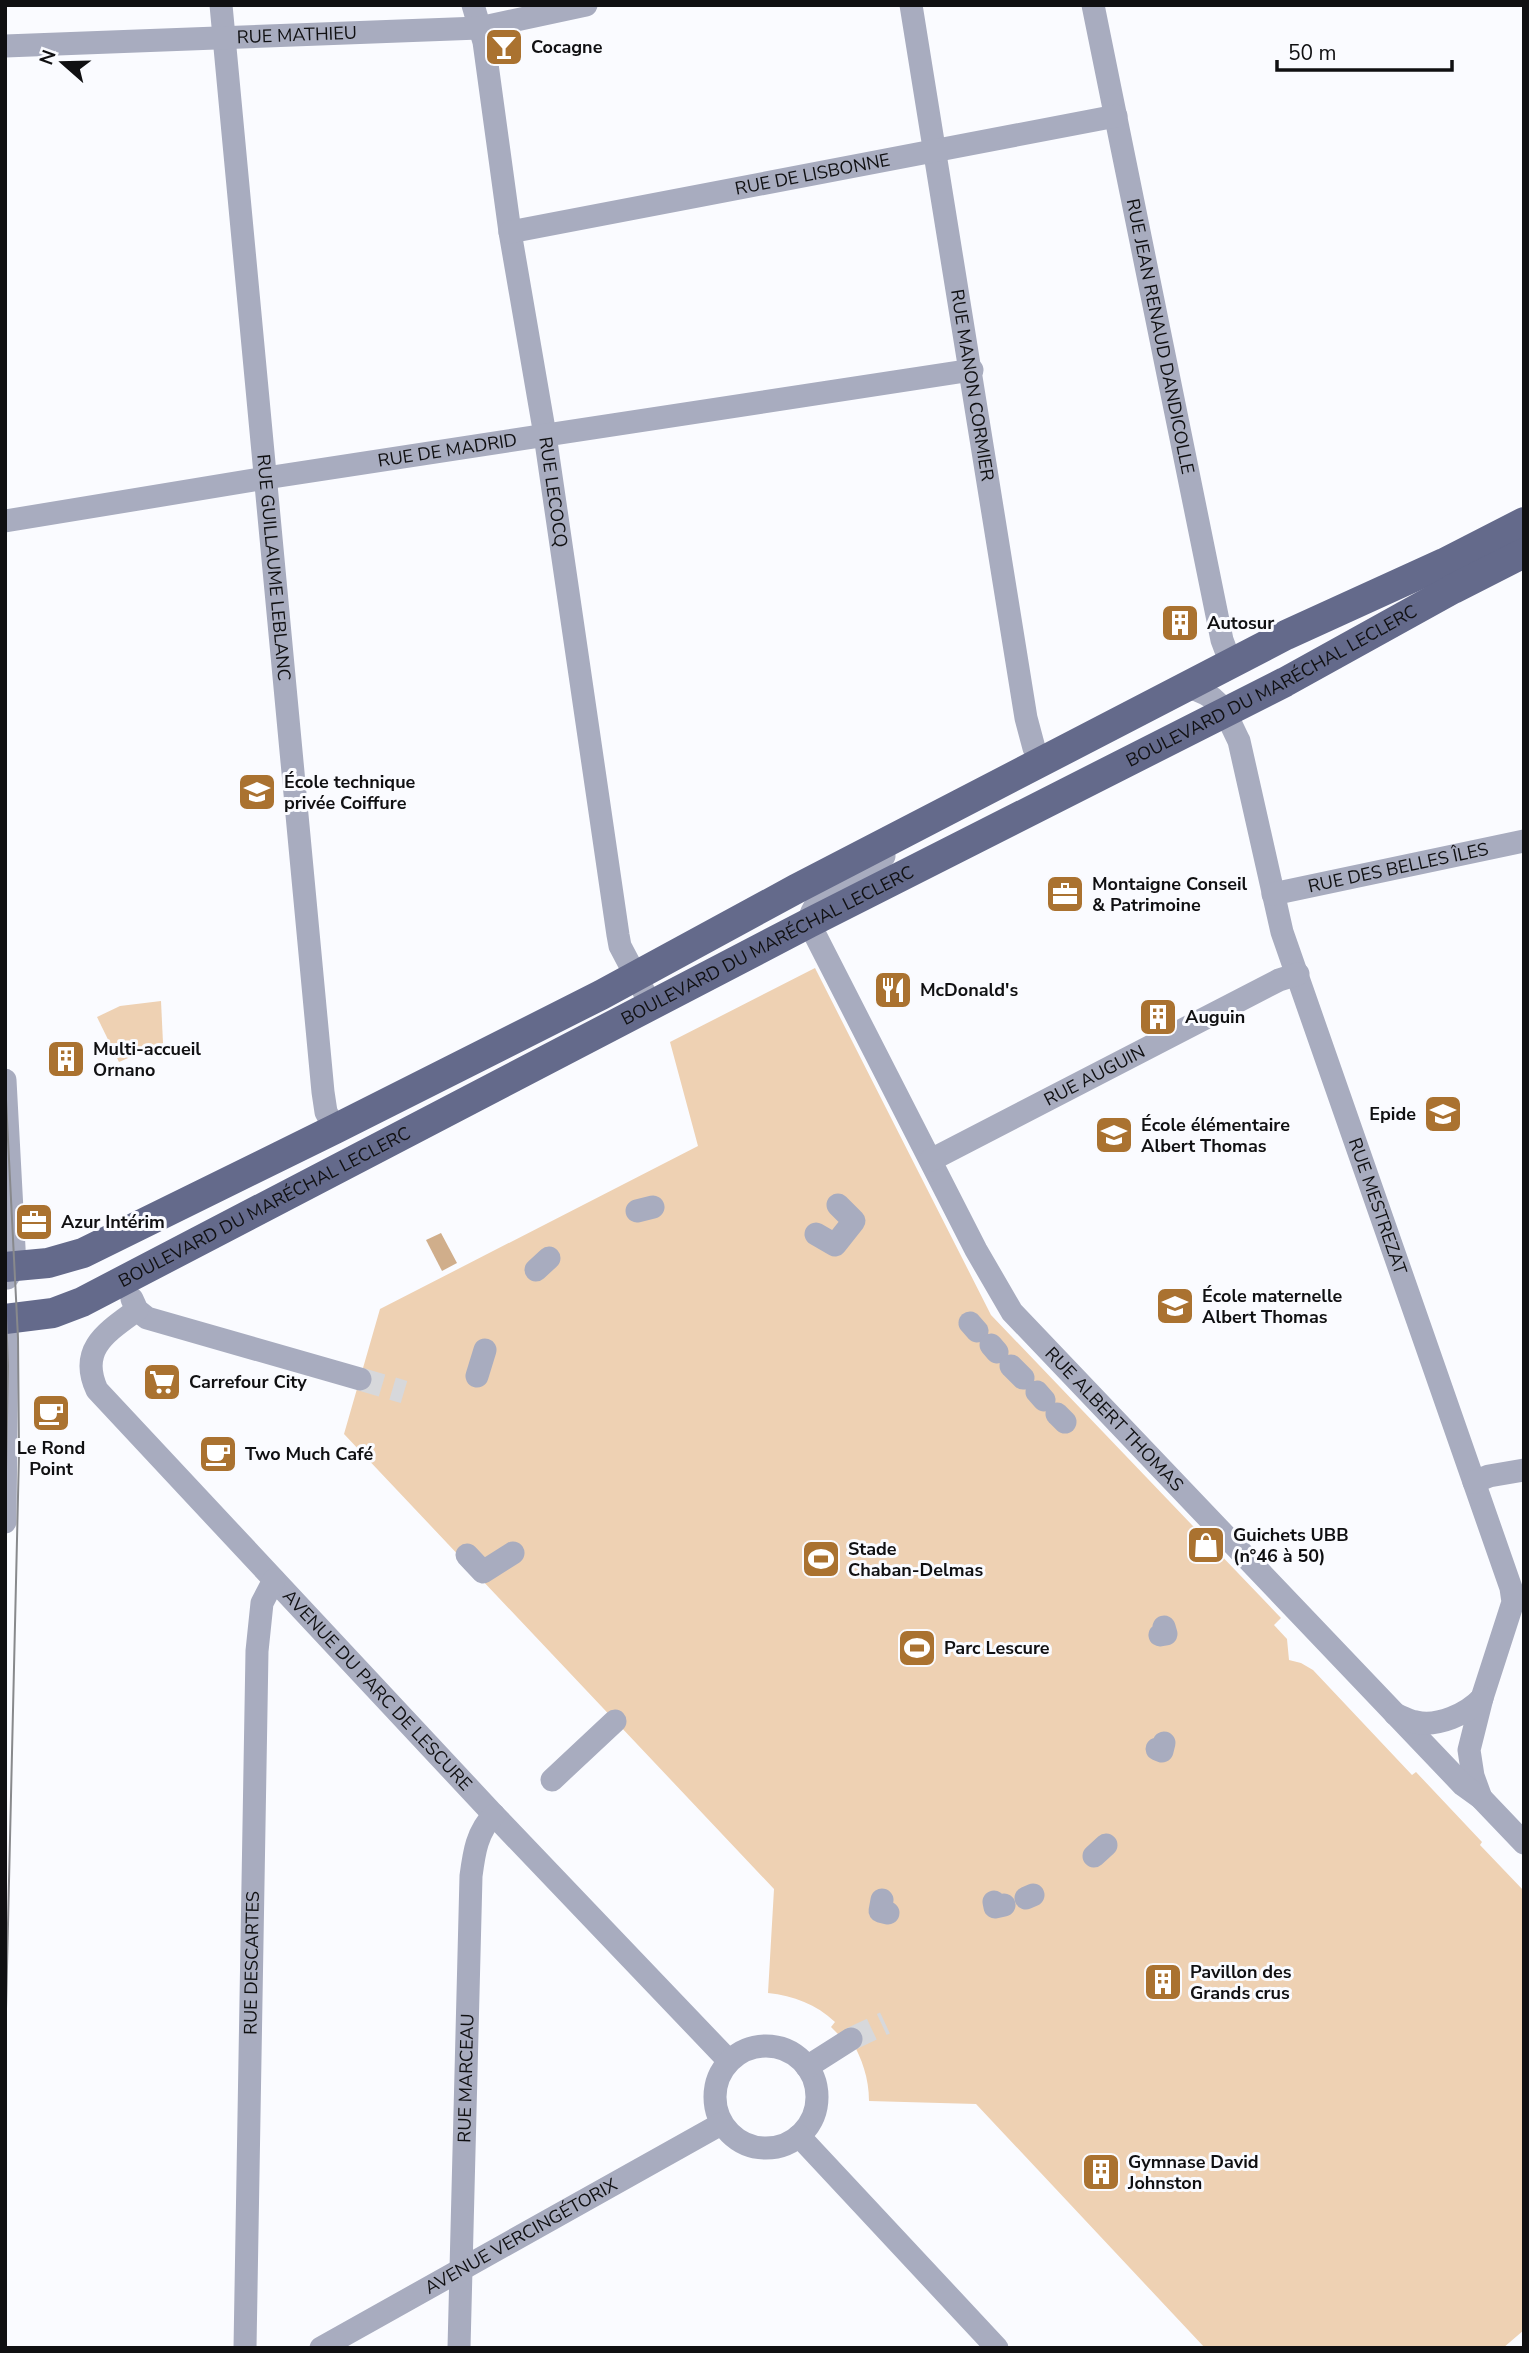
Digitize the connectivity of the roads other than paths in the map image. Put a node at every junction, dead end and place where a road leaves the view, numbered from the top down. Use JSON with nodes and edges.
{"nodes":[{"id":1,"x":221,"y":5,"type":"edge"},
{"id":2,"x":473,"y":5,"type":"edge"},
{"id":3,"x":586,"y":5,"type":"edge"},
{"id":4,"x":911,"y":5,"type":"edge"},
{"id":5,"x":1093,"y":5,"type":"edge"},
{"id":6,"x":479,"y":28,"type":"junction"},
{"id":7,"x":224,"y":39,"type":"junction"},
{"id":8,"x":5,"y":46,"type":"edge"},
{"id":9,"x":1116,"y":116,"type":"junction"},
{"id":10,"x":935,"y":150,"type":"junction"},
{"id":11,"x":510,"y":232,"type":"junction"},
{"id":12,"x":972,"y":370,"type":"junction"},
{"id":13,"x":545,"y":435,"type":"junction"},
{"id":14,"x":266,"y":478,"type":"junction"},
{"id":15,"x":5,"y":521,"type":"edge"},
{"id":16,"x":1524,"y":522,"type":"edge"},
{"id":17,"x":1524,"y":553,"type":"edge"},
{"id":18,"x":1231,"y":664,"type":"junction"},
{"id":19,"x":1187,"y":687,"type":"junction"},
{"id":20,"x":1225,"y":713,"type":"junction"},
{"id":21,"x":1041,"y":762,"type":"junction"},
{"id":22,"x":992,"y":786,"type":"junction"},
{"id":23,"x":1524,"y":841,"type":"edge"},
{"id":24,"x":1273,"y":894,"type":"junction"},
{"id":25,"x":809,"y":923,"type":"junction"},
{"id":26,"x":1298,"y":974,"type":"junction"},
{"id":27,"x":635,"y":976,"type":"junction"},
{"id":28,"x":650,"y":1006,"type":"junction"},
{"id":29,"x":5,"y":1080,"type":"edge"},
{"id":30,"x":335,"y":1129,"type":"junction"},
{"id":31,"x":930,"y":1160,"type":"junction"},
{"id":32,"x":838,"y":1205,"type":"dead end"},
{"id":33,"x":827,"y":1243,"type":"dead end"},
{"id":34,"x":9,"y":1271,"type":"edge"},
{"id":35,"x":123,"y":1280,"type":"junction"},
{"id":36,"x":137,"y":1310,"type":"junction"},
{"id":37,"x":6,"y":1318,"type":"edge"},
{"id":38,"x":359,"y":1379,"type":"tunnel mouth"},
{"id":39,"x":1524,"y":1470,"type":"edge"},
{"id":40,"x":1474,"y":1482,"type":"junction"},
{"id":41,"x":5,"y":1522,"type":"edge"},
{"id":42,"x":506,"y":1548,"type":"dead end"},
{"id":43,"x":467,"y":1555,"type":"dead end"},
{"id":44,"x":274,"y":1580,"type":"junction"},
{"id":45,"x":1482,"y":1698,"type":"junction"},
{"id":46,"x":1395,"y":1714,"type":"junction"},
{"id":47,"x":612,"y":1723,"type":"dead end"},
{"id":48,"x":591,"y":1743,"type":"dead end"},
{"id":49,"x":1480,"y":1798,"type":"junction"},
{"id":50,"x":494,"y":1815,"type":"junction"},
{"id":51,"x":1524,"y":1843,"type":"edge"},
{"id":52,"x":851,"y":2039,"type":"tunnel mouth"},
{"id":53,"x":729,"y":2061,"type":"junction"},
{"id":54,"x":807,"y":2067,"type":"junction"},
{"id":55,"x":721,"y":2124,"type":"junction"},
{"id":56,"x":799,"y":2136,"type":"junction"},
{"id":57,"x":461,"y":2271,"type":"junction"},
{"id":58,"x":244,"y":2348,"type":"edge"},
{"id":59,"x":321,"y":2348,"type":"edge"},
{"id":60,"x":459,"y":2348,"type":"edge"},
{"id":61,"x":997,"y":2348,"type":"edge"}],
"edges":[{"from":1,"to":7,"type":"street","name":"RUE GUILLAUME LEBLANC"},
{"from":2,"to":6,"type":"street","name":"RUE LECOCQ"},
{"from":3,"to":6,"type":"street","name":"RUE MATHIEU"},
{"from":4,"to":10,"type":"street","name":"RUE MANON CORMIER"},
{"from":5,"to":9,"type":"street","name":"RUE JEAN RENAUD DANDICOLLE"},
{"from":6,"to":7,"type":"street","name":"RUE MATHIEU"},
{"from":6,"to":11,"type":"street","name":"RUE LECOCQ"},
{"from":7,"to":8,"type":"street","name":"RUE MATHIEU"},
{"from":7,"to":14,"type":"street","name":"RUE GUILLAUME LEBLANC"},
{"from":9,"to":10,"type":"street","name":"RUE DE LISBONNE"},
{"from":9,"to":18,"type":"street","name":"RUE JEAN RENAUD DANDICOLLE"},
{"from":10,"to":11,"type":"street","name":"RUE DE LISBONNE"},
{"from":10,"to":12,"type":"street","name":"RUE MANON CORMIER"},
{"from":11,"to":13,"type":"street","name":"RUE LECOCQ"},
{"from":12,"to":13,"type":"street","name":"RUE DE MADRID"},
{"from":12,"to":21,"type":"street","name":"RUE MANON CORMIER"},
{"from":13,"to":14,"type":"street","name":"RUE DE MADRID"},
{"from":13,"to":27,"type":"street","name":"RUE LECOCQ"},
{"from":14,"to":15,"type":"street","name":"RUE DE MADRID"},
{"from":14,"to":30,"type":"street","name":"RUE GUILLAUME LEBLANC"},
{"from":16,"to":18,"type":"main road","name":"BOULEVARD DU MARÉCHAL LECLERC"},
{"from":17,"to":20,"type":"main road","name":"BOULEVARD DU MARÉCHAL LECLERC"},
{"from":18,"to":19,"type":"main road","name":"BOULEVARD DU MARÉCHAL LECLERC"},
{"from":19,"to":20,"type":"street"},
{"from":19,"to":21,"type":"main road","name":"BOULEVARD DU MARÉCHAL LECLERC"},
{"from":20,"to":24,"type":"street","name":"RUE MESTREZAT"},
{"from":20,"to":25,"type":"main road","name":"BOULEVARD DU MARÉCHAL LECLERC"},
{"from":21,"to":22,"type":"main road","name":"BOULEVARD DU MARÉCHAL LECLERC"},
{"from":22,"to":25,"type":"street"},
{"from":22,"to":27,"type":"main road","name":"BOULEVARD DU MARÉCHAL LECLERC"},
{"from":23,"to":24,"type":"street","name":"RUE DES BELLES ÎLES"},
{"from":24,"to":26,"type":"street","name":"RUE MESTREZAT"},
{"from":25,"to":28,"type":"main road","name":"BOULEVARD DU MARÉCHAL LECLERC"},
{"from":25,"to":31,"type":"street","name":"RUE ALBERT THOMAS"},
{"from":26,"to":31,"type":"street","name":"RUE AUGUIN"},
{"from":26,"to":40,"type":"street","name":"RUE MESTREZAT"},
{"from":27,"to":28,"type":"street","name":"RUE LECOCQ"},
{"from":27,"to":30,"type":"main road","name":"BOULEVARD DU MARÉCHAL LECLERC"},
{"from":28,"to":35,"type":"main road","name":"BOULEVARD DU MARÉCHAL LECLERC"},
{"from":29,"to":34,"type":"street"},
{"from":30,"to":34,"type":"main road","name":"BOULEVARD DU MARÉCHAL LECLERC"},
{"from":31,"to":46,"type":"street","name":"RUE ALBERT THOMAS"},
{"from":32,"to":33,"type":"street"},
{"from":35,"to":36,"type":"street"},
{"from":35,"to":37,"type":"main road","name":"BOULEVARD DU MARÉCHAL LECLERC"},
{"from":36,"to":38,"type":"street"},
{"from":36,"to":44,"type":"street","name":"AVENUE DU PARC DE LESCURE"},
{"from":37,"to":41,"type":"street"},
{"from":39,"to":40,"type":"street"},
{"from":40,"to":45,"type":"street","name":"RUE MESTREZAT"},
{"from":42,"to":43,"type":"street"},
{"from":44,"to":50,"type":"street","name":"AVENUE DU PARC DE LESCURE"},
{"from":44,"to":58,"type":"street","name":"RUE DESCARTES"},
{"from":45,"to":46,"type":"street"},
{"from":45,"to":49,"type":"street","name":"RUE MESTREZAT"},
{"from":46,"to":49,"type":"street","name":"RUE ALBERT THOMAS"},
{"from":47,"to":48,"type":"street"},
{"from":49,"to":51,"type":"street","name":"RUE ALBERT THOMAS"},
{"from":50,"to":53,"type":"street","name":"AVENUE DU PARC DE LESCURE"},
{"from":50,"to":57,"type":"street","name":"RUE MARCEAU"},
{"from":52,"to":54,"type":"street"},
{"from":53,"to":54,"type":"street"},
{"from":53,"to":55,"type":"street"},
{"from":54,"to":56,"type":"street"},
{"from":55,"to":56,"type":"street"},
{"from":55,"to":57,"type":"street","name":"AVENUE VERCINGÉTORIX"},
{"from":56,"to":61,"type":"street"},
{"from":57,"to":59,"type":"street","name":"AVENUE VERCINGÉTORIX"},
{"from":57,"to":60,"type":"street","name":"RUE MARCEAU"}]}
